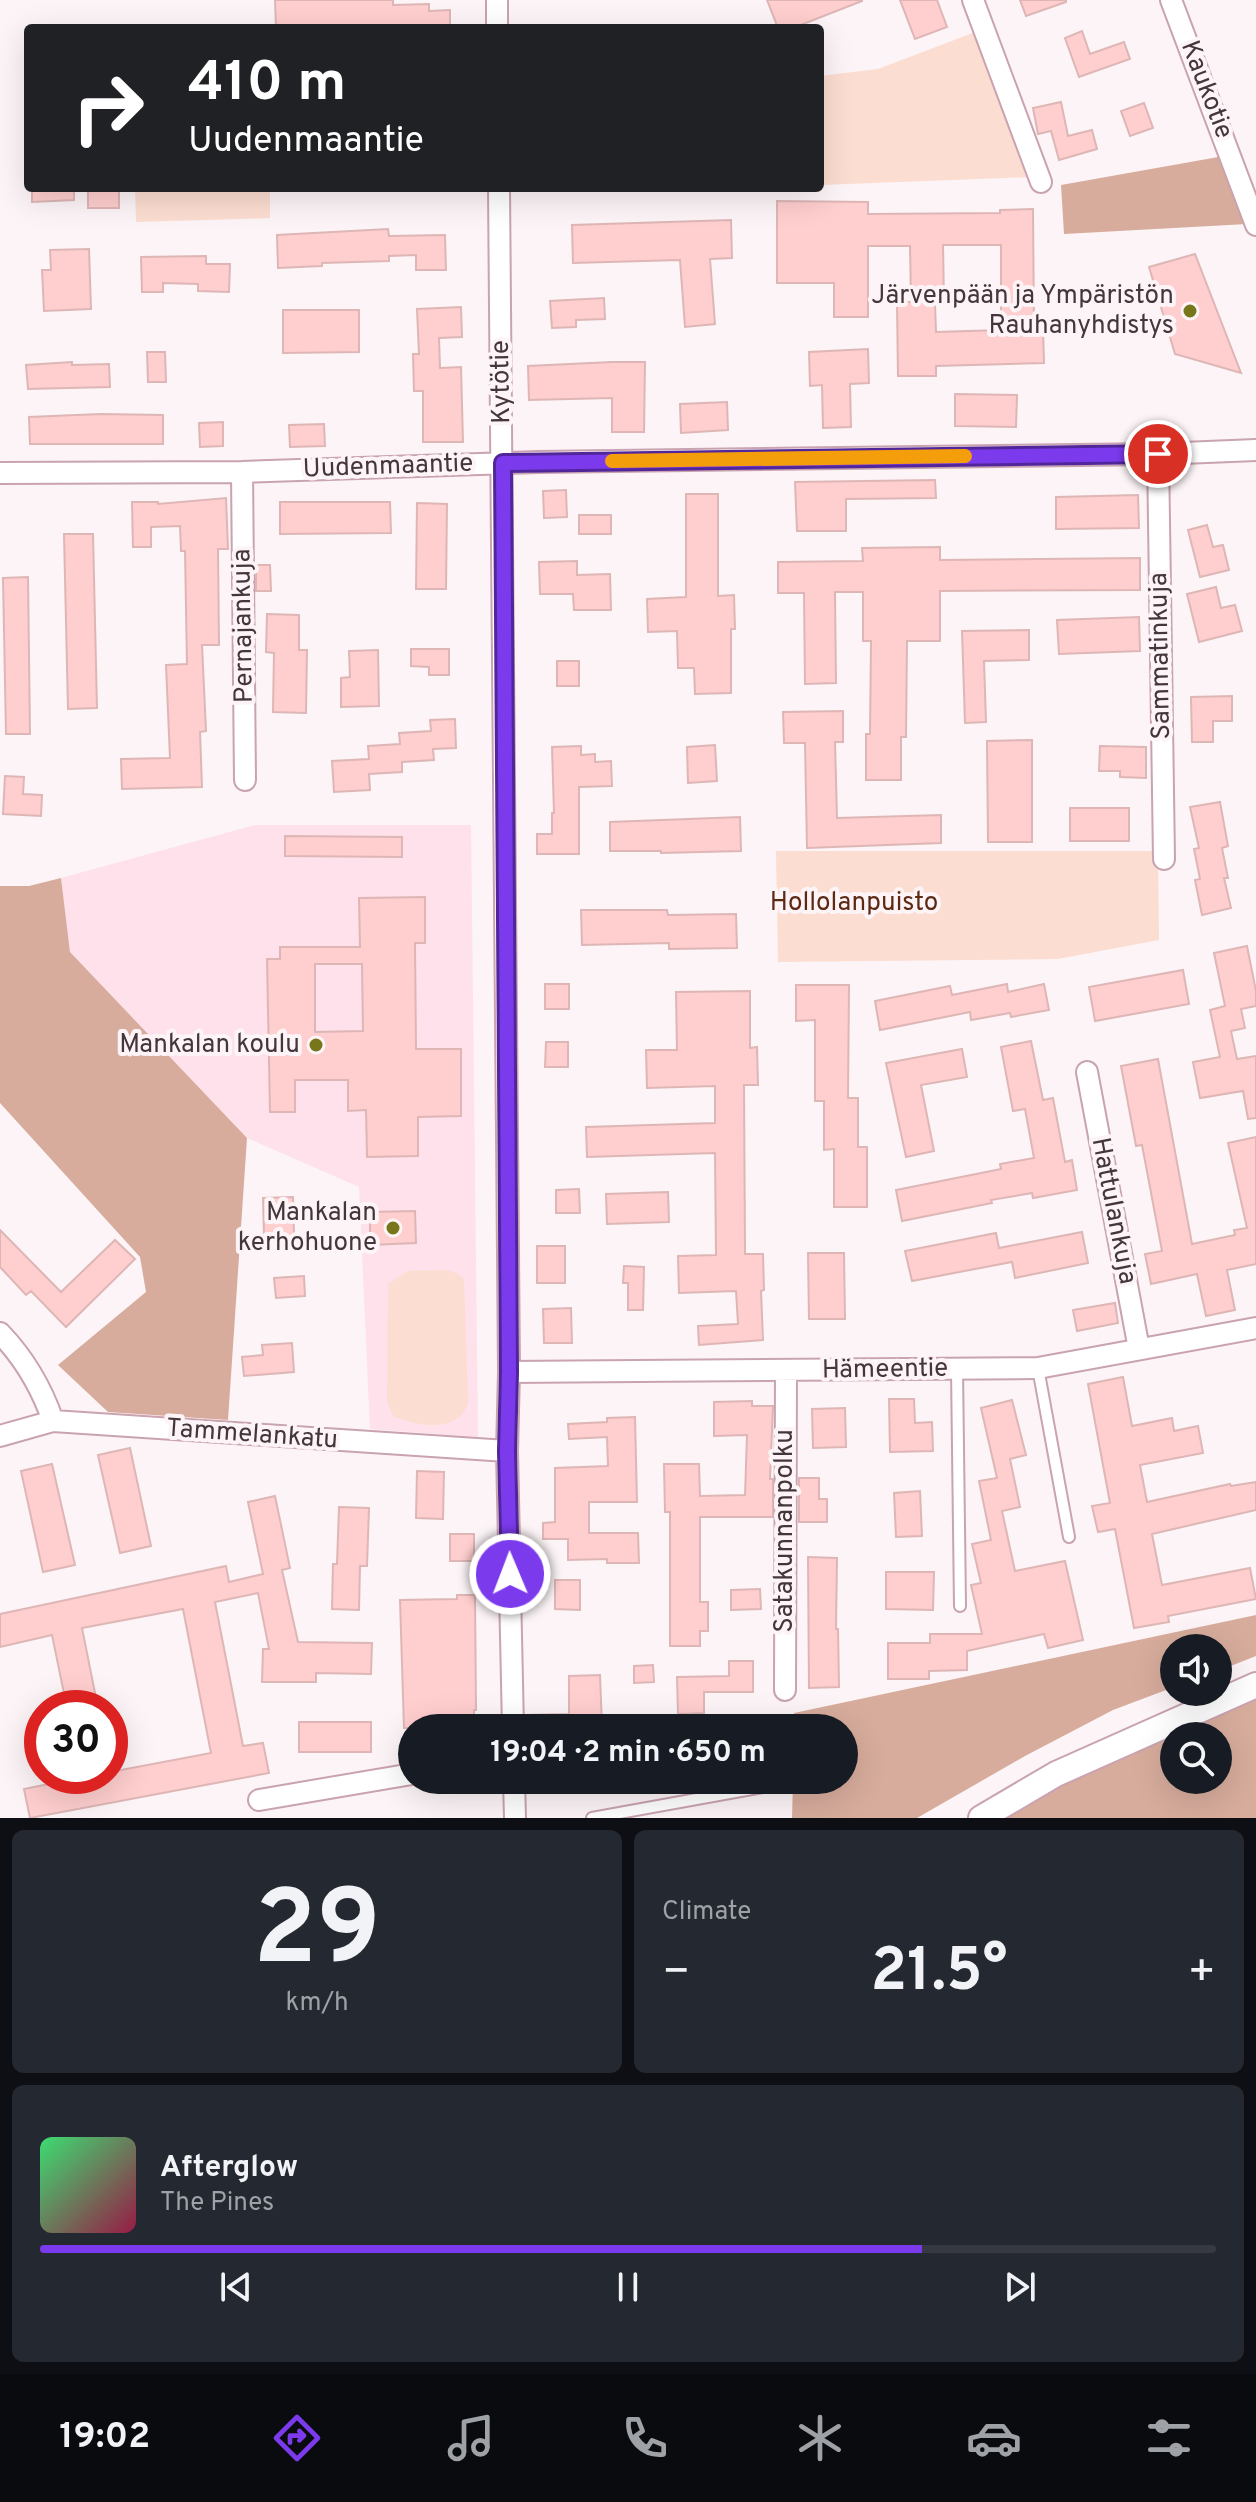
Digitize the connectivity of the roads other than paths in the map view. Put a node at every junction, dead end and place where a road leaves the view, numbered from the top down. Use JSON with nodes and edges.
{"nodes":[{"id":1,"x":497,"y":0,"type":"edge"},
{"id":2,"x":973,"y":0,"type":"edge"},
{"id":3,"x":1171,"y":0,"type":"edge"},
{"id":4,"x":497,"y":24,"type":"edge"},
{"id":5,"x":1041,"y":182,"type":"dead end"},
{"id":6,"x":499,"y":192,"type":"edge"},
{"id":7,"x":1256,"y":225,"type":"edge"},
{"id":8,"x":1256,"y":450,"type":"edge"},
{"id":9,"x":1158,"y":454,"type":"junction"},
{"id":10,"x":503,"y":463,"type":"junction"},
{"id":11,"x":242,"y":472,"type":"junction"},
{"id":12,"x":0,"y":473,"type":"edge"},
{"id":13,"x":245,"y":780,"type":"dead end"},
{"id":14,"x":1164,"y":859,"type":"dead end"},
{"id":15,"x":1087,"y":1072,"type":"dead end"},
{"id":16,"x":1256,"y":1328,"type":"edge"},
{"id":17,"x":0,"y":1333,"type":"edge"},
{"id":18,"x":1139,"y":1349,"type":"junction"},
{"id":19,"x":1038,"y":1368,"type":"junction"},
{"id":20,"x":957,"y":1369,"type":"junction"},
{"id":21,"x":786,"y":1371,"type":"junction"},
{"id":22,"x":509,"y":1372,"type":"junction"},
{"id":23,"x":53,"y":1421,"type":"junction"},
{"id":24,"x":0,"y":1436,"type":"edge"},
{"id":25,"x":507,"y":1451,"type":"junction"},
{"id":26,"x":1069,"y":1537,"type":"dead end"},
{"id":27,"x":960,"y":1606,"type":"dead end"},
{"id":28,"x":1256,"y":1685,"type":"edge"},
{"id":29,"x":785,"y":1690,"type":"dead end"},
{"id":30,"x":513,"y":1714,"type":"edge"},
{"id":31,"x":398,"y":1776,"type":"edge"},
{"id":32,"x":514,"y":1794,"type":"edge"},
{"id":33,"x":724,"y":1794,"type":"edge"},
{"id":34,"x":259,"y":1800,"type":"dead end"},
{"id":35,"x":515,"y":1818,"type":"edge"},
{"id":36,"x":592,"y":1818,"type":"edge"},
{"id":37,"x":981,"y":1818,"type":"edge"}],
"edges":[{"from":1,"to":4,"type":"street"},
{"from":2,"to":5,"type":"street"},
{"from":3,"to":7,"type":"street","name":"Kaukotie"},
{"from":6,"to":10,"type":"street","name":"Kytötie"},
{"from":8,"to":9,"type":"street","name":"Uudenmaantie"},
{"from":9,"to":10,"type":"street","name":"Uudenmaantie"},
{"from":9,"to":14,"type":"street","name":"Sammatinkuja"},
{"from":10,"to":11,"type":"street","name":"Uudenmaantie"},
{"from":10,"to":22,"type":"street","name":"Kytötie"},
{"from":11,"to":12,"type":"street","name":"Uudenmaantie"},
{"from":11,"to":13,"type":"street","name":"Pernajankuja"},
{"from":15,"to":18,"type":"street","name":"Hattulankuja"},
{"from":16,"to":18,"type":"street","name":"Hämeentie"},
{"from":17,"to":23,"type":"street"},
{"from":18,"to":19,"type":"street","name":"Hämeentie"},
{"from":19,"to":20,"type":"street","name":"Hämeentie"},
{"from":19,"to":26,"type":"lane"},
{"from":20,"to":21,"type":"street","name":"Hämeentie"},
{"from":20,"to":27,"type":"lane"},
{"from":21,"to":22,"type":"street","name":"Hämeentie"},
{"from":21,"to":29,"type":"street","name":"Satakunnanpolku"},
{"from":22,"to":25,"type":"street","name":"Kytötie"},
{"from":23,"to":24,"type":"street","name":"Tammelankatu"},
{"from":23,"to":25,"type":"street","name":"Tammelankatu"},
{"from":25,"to":30,"type":"street","name":"Kytötie"},
{"from":28,"to":37,"type":"street"},
{"from":31,"to":34,"type":"street"},
{"from":32,"to":35,"type":"street"},
{"from":33,"to":36,"type":"lane"}]}
